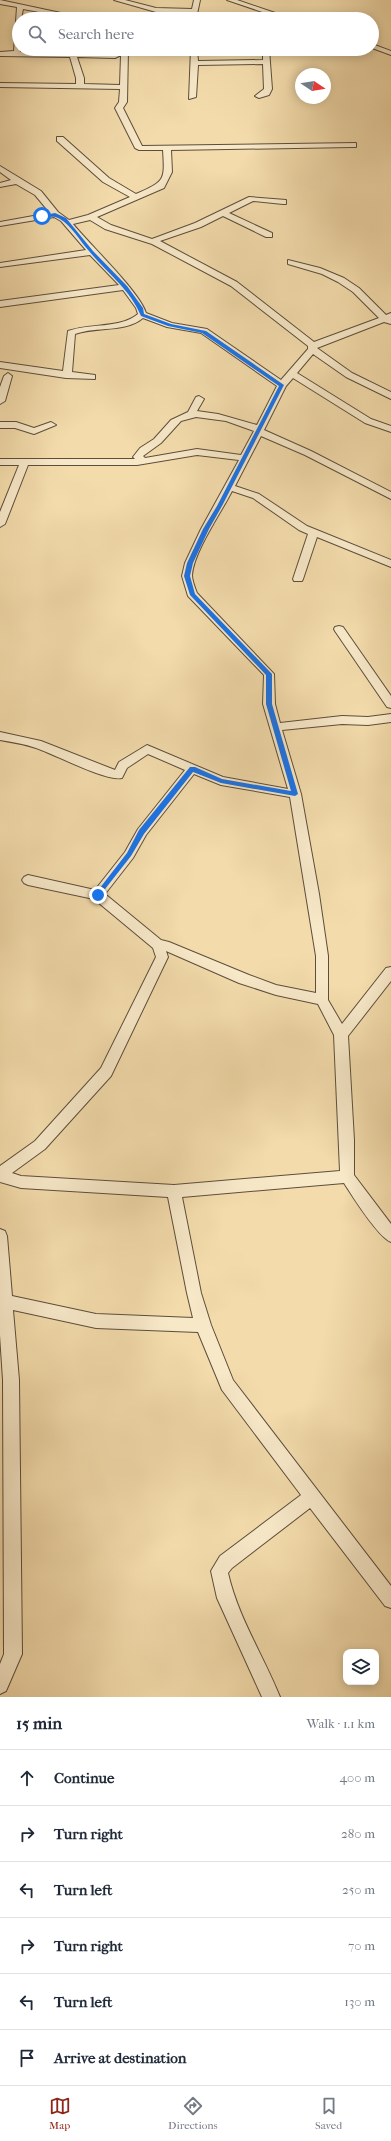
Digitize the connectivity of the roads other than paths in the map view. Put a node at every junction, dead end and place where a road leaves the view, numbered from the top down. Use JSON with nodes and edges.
{"nodes":[{"id":1,"x":117,"y":0,"type":"edge"},
{"id":2,"x":197,"y":0,"type":"edge"},
{"id":3,"x":230,"y":0,"type":"edge"},
{"id":4,"x":0,"y":2,"type":"edge"},
{"id":5,"x":245,"y":2,"type":"edge"},
{"id":6,"x":20,"y":7,"type":"junction"},
{"id":7,"x":194,"y":10,"type":"joint"},
{"id":8,"x":262,"y":10,"type":"joint"},
{"id":9,"x":19,"y":12,"type":"edge"},
{"id":10,"x":48,"y":12,"type":"edge"},
{"id":11,"x":268,"y":12,"type":"edge"},
{"id":12,"x":379,"y":49,"type":"edge"},
{"id":13,"x":391,"y":53,"type":"edge"},
{"id":14,"x":0,"y":54,"type":"edge"},
{"id":15,"x":12,"y":54,"type":"edge"},
{"id":16,"x":53,"y":56,"type":"edge"},
{"id":17,"x":114,"y":56,"type":"edge"},
{"id":18,"x":125,"y":56,"type":"edge"},
{"id":19,"x":194,"y":56,"type":"edge"},
{"id":20,"x":267,"y":56,"type":"edge"},
{"id":21,"x":73,"y":57,"type":"junction"},
{"id":22,"x":84,"y":57,"type":"joint"},
{"id":23,"x":267,"y":62,"type":"junction"},
{"id":24,"x":195,"y":63,"type":"junction"},
{"id":25,"x":0,"y":85,"type":"edge"},
{"id":26,"x":80,"y":85,"type":"junction"},
{"id":27,"x":124,"y":87,"type":"junction"},
{"id":28,"x":259,"y":96,"type":"dead end"},
{"id":29,"x":192,"y":97,"type":"dead end"},
{"id":30,"x":60,"y":139,"type":"dead end"},
{"id":31,"x":353,"y":145,"type":"dead end"},
{"id":32,"x":167,"y":148,"type":"junction"},
{"id":33,"x":0,"y":168,"type":"edge"},
{"id":34,"x":17,"y":181,"type":"junction"},
{"id":35,"x":0,"y":185,"type":"edge"},
{"id":36,"x":136,"y":197,"type":"junction"},
{"id":37,"x":283,"y":202,"type":"dead end"},
{"id":38,"x":222,"y":213,"type":"junction"},
{"id":39,"x":55,"y":214,"type":"junction"},
{"id":40,"x":91,"y":217,"type":"junction"},
{"id":41,"x":67,"y":222,"type":"junction"},
{"id":42,"x":0,"y":224,"type":"edge"},
{"id":43,"x":269,"y":236,"type":"dead end"},
{"id":44,"x":153,"y":241,"type":"junction"},
{"id":45,"x":92,"y":252,"type":"junction"},
{"id":46,"x":291,"y":262,"type":"dead end"},
{"id":47,"x":0,"y":265,"type":"edge"},
{"id":48,"x":126,"y":287,"type":"junction"},
{"id":49,"x":0,"y":304,"type":"edge"},
{"id":50,"x":142,"y":315,"type":"junction"},
{"id":51,"x":389,"y":319,"type":"edge"},
{"id":52,"x":313,"y":347,"type":"junction"},
{"id":53,"x":0,"y":366,"type":"edge"},
{"id":54,"x":291,"y":373,"type":"junction"},
{"id":55,"x":66,"y":375,"type":"junction"},
{"id":56,"x":8,"y":376,"type":"dead end"},
{"id":57,"x":92,"y":378,"type":"dead end"},
{"id":58,"x":282,"y":385,"type":"junction"},
{"id":59,"x":391,"y":396,"type":"edge"},
{"id":60,"x":199,"y":399,"type":"dead end"},
{"id":61,"x":0,"y":401,"type":"edge"},
{"id":62,"x":191,"y":415,"type":"junction"},
{"id":63,"x":0,"y":425,"type":"edge"},
{"id":64,"x":50,"y":425,"type":"dead end"},
{"id":65,"x":391,"y":429,"type":"edge"},
{"id":66,"x":258,"y":430,"type":"junction"},
{"id":67,"x":244,"y":458,"type":"junction"},
{"id":68,"x":143,"y":461,"type":"junction"},
{"id":69,"x":0,"y":462,"type":"edge"},
{"id":70,"x":24,"y":463,"type":"junction"},
{"id":71,"x":229,"y":487,"type":"junction"},
{"id":72,"x":391,"y":496,"type":"edge"},
{"id":73,"x":0,"y":524,"type":"edge"},
{"id":74,"x":314,"y":532,"type":"junction"},
{"id":75,"x":391,"y":564,"type":"edge"},
{"id":76,"x":298,"y":579,"type":"dead end"},
{"id":77,"x":339,"y":629,"type":"dead end"},
{"id":78,"x":391,"y":704,"type":"edge"},
{"id":79,"x":391,"y":718,"type":"edge"},
{"id":80,"x":277,"y":727,"type":"junction"},
{"id":81,"x":0,"y":736,"type":"edge"},
{"id":82,"x":192,"y":769,"type":"junction"},
{"id":83,"x":295,"y":794,"type":"junction"},
{"id":84,"x":28,"y":880,"type":"dead end"},
{"id":85,"x":98,"y":895,"type":"junction"},
{"id":86,"x":158,"y":945,"type":"junction"},
{"id":87,"x":391,"y":972,"type":"edge"},
{"id":88,"x":322,"y":1000,"type":"junction"},
{"id":89,"x":341,"y":1035,"type":"junction"},
{"id":90,"x":0,"y":1175,"type":"edge"},
{"id":91,"x":347,"y":1177,"type":"junction"},
{"id":92,"x":174,"y":1191,"type":"junction"},
{"id":93,"x":391,"y":1235,"type":"edge"},
{"id":94,"x":0,"y":1236,"type":"edge"},
{"id":95,"x":4,"y":1301,"type":"junction"},
{"id":96,"x":203,"y":1325,"type":"junction"},
{"id":97,"x":311,"y":1497,"type":"junction"},
{"id":98,"x":391,"y":1600,"type":"edge"},
{"id":99,"x":0,"y":1685,"type":"edge"},
{"id":100,"x":271,"y":1697,"type":"edge"}],
"edges":[{"from":1,"to":7,"type":"street"},
{"from":2,"to":7,"type":"street"},
{"from":3,"to":5,"type":"street"},
{"from":4,"to":6,"type":"street"},
{"from":5,"to":8,"type":"street"},
{"from":6,"to":9,"type":"street"},
{"from":6,"to":10,"type":"street"},
{"from":8,"to":11,"type":"street"},
{"from":12,"to":13,"type":"street"},
{"from":14,"to":15,"type":"street"},
{"from":16,"to":21,"type":"street"},
{"from":17,"to":22,"type":"street"},
{"from":18,"to":27,"type":"street"},
{"from":19,"to":24,"type":"street"},
{"from":20,"to":23,"type":"street"},
{"from":21,"to":22,"type":"street"},
{"from":21,"to":26,"type":"street"},
{"from":23,"to":24,"type":"street"},
{"from":23,"to":28,"type":"street"},
{"from":24,"to":29,"type":"street"},
{"from":25,"to":26,"type":"street"},
{"from":26,"to":27,"type":"street"},
{"from":27,"to":32,"type":"street"},
{"from":30,"to":36,"type":"street"},
{"from":31,"to":32,"type":"street"},
{"from":32,"to":36,"type":"street"},
{"from":33,"to":34,"type":"street"},
{"from":34,"to":35,"type":"street"},
{"from":34,"to":39,"type":"street"},
{"from":36,"to":40,"type":"street"},
{"from":37,"to":38,"type":"street"},
{"from":38,"to":43,"type":"street"},
{"from":38,"to":44,"type":"street"},
{"from":39,"to":41,"type":"street"},
{"from":39,"to":42,"type":"street"},
{"from":40,"to":41,"type":"street"},
{"from":40,"to":44,"type":"street"},
{"from":41,"to":45,"type":"street"},
{"from":44,"to":52,"type":"street"},
{"from":45,"to":47,"type":"street"},
{"from":45,"to":48,"type":"street"},
{"from":46,"to":51,"type":"street"},
{"from":48,"to":49,"type":"street"},
{"from":48,"to":50,"type":"street"},
{"from":50,"to":55,"type":"street"},
{"from":50,"to":58,"type":"street"},
{"from":51,"to":52,"type":"street"},
{"from":52,"to":54,"type":"street"},
{"from":52,"to":59,"type":"street"},
{"from":53,"to":55,"type":"street"},
{"from":54,"to":58,"type":"street"},
{"from":54,"to":65,"type":"street"},
{"from":55,"to":57,"type":"street"},
{"from":56,"to":61,"type":"street"},
{"from":58,"to":66,"type":"street"},
{"from":60,"to":62,"type":"street"},
{"from":62,"to":66,"type":"street"},
{"from":62,"to":68,"type":"street"},
{"from":63,"to":64,"type":"street"},
{"from":66,"to":67,"type":"street"},
{"from":66,"to":72,"type":"street"},
{"from":67,"to":68,"type":"street"},
{"from":67,"to":71,"type":"street"},
{"from":68,"to":70,"type":"street"},
{"from":69,"to":70,"type":"street"},
{"from":70,"to":73,"type":"street"},
{"from":71,"to":74,"type":"street"},
{"from":71,"to":80,"type":"street"},
{"from":74,"to":75,"type":"street"},
{"from":74,"to":76,"type":"street"},
{"from":77,"to":78,"type":"street"},
{"from":79,"to":80,"type":"street"},
{"from":80,"to":83,"type":"street"},
{"from":81,"to":82,"type":"street"},
{"from":82,"to":83,"type":"street"},
{"from":82,"to":85,"type":"street"},
{"from":83,"to":88,"type":"street"},
{"from":84,"to":85,"type":"street"},
{"from":85,"to":86,"type":"street"},
{"from":86,"to":88,"type":"street"},
{"from":86,"to":90,"type":"street"},
{"from":87,"to":89,"type":"street"},
{"from":88,"to":89,"type":"street"},
{"from":89,"to":91,"type":"street"},
{"from":90,"to":92,"type":"street"},
{"from":91,"to":92,"type":"street"},
{"from":91,"to":93,"type":"street"},
{"from":92,"to":96,"type":"street"},
{"from":94,"to":95,"type":"street"},
{"from":95,"to":96,"type":"street"},
{"from":95,"to":99,"type":"street"},
{"from":96,"to":97,"type":"street"},
{"from":97,"to":98,"type":"street"},
{"from":97,"to":100,"type":"street"}]}
